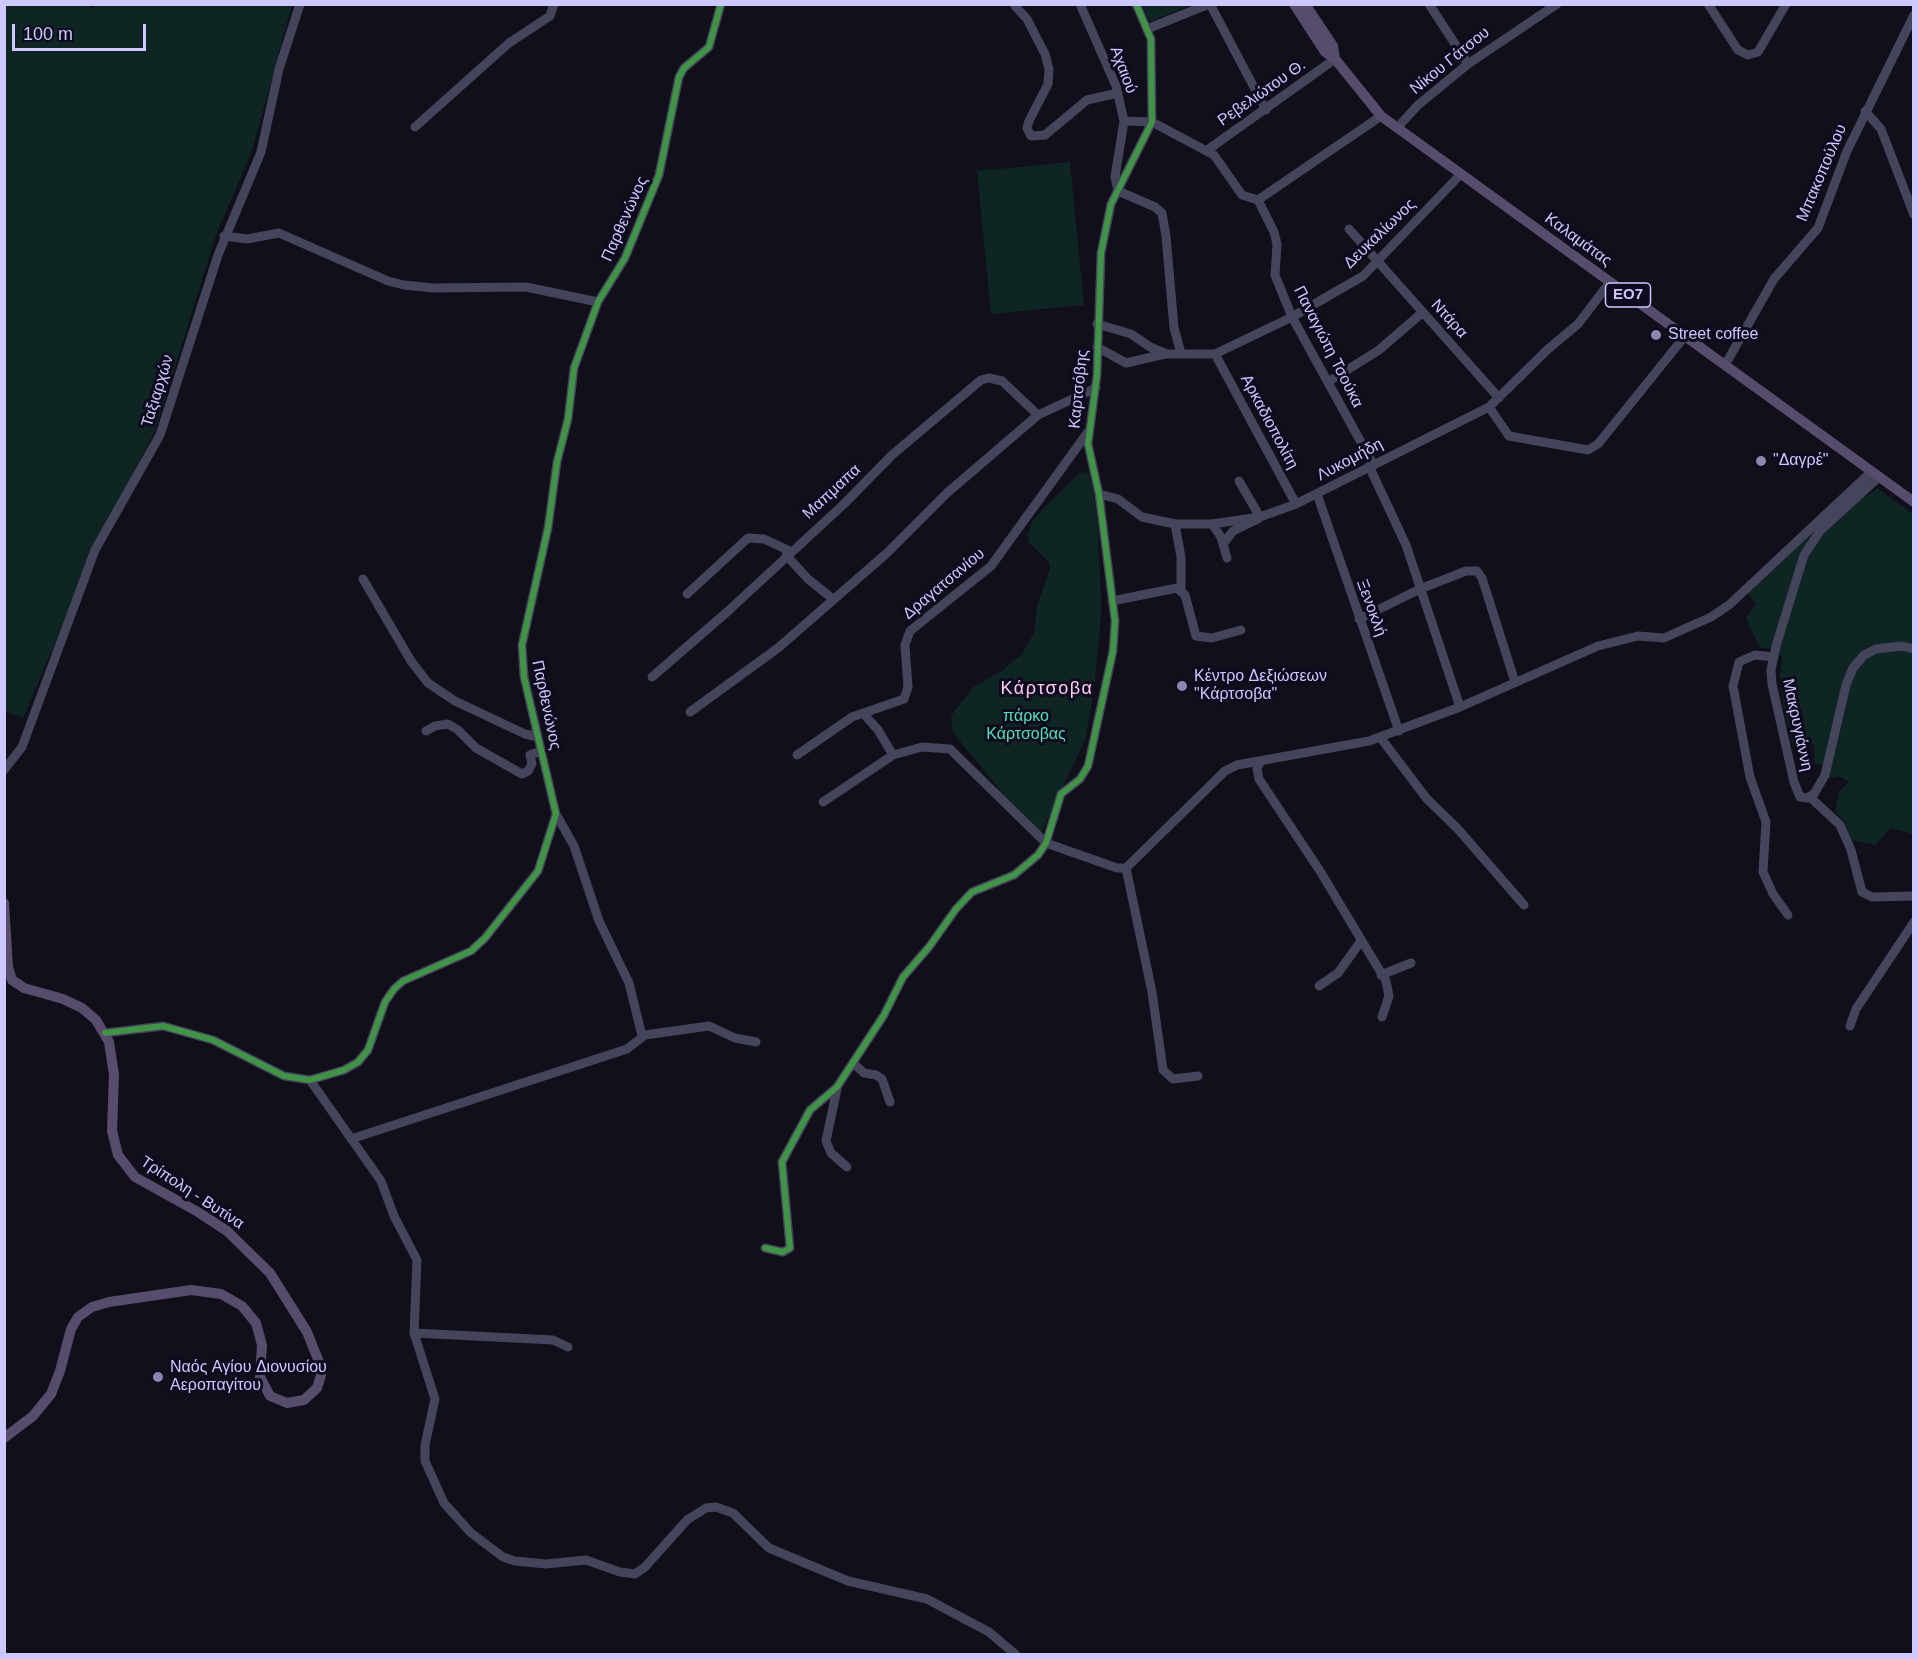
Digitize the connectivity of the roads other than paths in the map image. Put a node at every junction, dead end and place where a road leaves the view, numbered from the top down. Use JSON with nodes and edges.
{"nodes":[{"id":1,"x":300,"y":4,"type":"edge"},
{"id":2,"x":554,"y":4,"type":"edge"},
{"id":3,"x":721,"y":4,"type":"edge"},
{"id":4,"x":1080,"y":4,"type":"edge"},
{"id":5,"x":1136,"y":4,"type":"edge"},
{"id":6,"x":1209,"y":4,"type":"edge"},
{"id":7,"x":1294,"y":4,"type":"edge"},
{"id":8,"x":1305,"y":4,"type":"edge"},
{"id":9,"x":1429,"y":4,"type":"edge"},
{"id":10,"x":1557,"y":4,"type":"edge"},
{"id":11,"x":1708,"y":4,"type":"edge"},
{"id":12,"x":1786,"y":4,"type":"edge"},
{"id":13,"x":1015,"y":6,"type":"dead end"},
{"id":14,"x":1914,"y":15,"type":"edge"},
{"id":15,"x":1147,"y":29,"type":"junction"},
{"id":16,"x":1335,"y":59,"type":"junction"},
{"id":17,"x":1468,"y":64,"type":"junction"},
{"id":18,"x":1118,"y":93,"type":"junction"},
{"id":19,"x":1266,"y":110,"type":"junction"},
{"id":20,"x":1865,"y":111,"type":"junction"},
{"id":21,"x":1381,"y":116,"type":"junction"},
{"id":22,"x":1124,"y":121,"type":"junction"},
{"id":23,"x":1152,"y":122,"type":"junction"},
{"id":24,"x":415,"y":127,"type":"dead end"},
{"id":25,"x":1397,"y":128,"type":"junction"},
{"id":26,"x":1206,"y":151,"type":"junction"},
{"id":27,"x":1461,"y":174,"type":"junction"},
{"id":28,"x":1118,"y":191,"type":"junction"},
{"id":29,"x":1258,"y":200,"type":"junction"},
{"id":30,"x":1914,"y":215,"type":"edge"},
{"id":31,"x":1349,"y":230,"type":"dead end"},
{"id":32,"x":224,"y":236,"type":"junction"},
{"id":33,"x":1377,"y":261,"type":"junction"},
{"id":34,"x":1610,"y":282,"type":"junction"},
{"id":35,"x":598,"y":302,"type":"junction"},
{"id":36,"x":1423,"y":312,"type":"junction"},
{"id":37,"x":1292,"y":317,"type":"junction"},
{"id":38,"x":1097,"y":324,"type":"junction"},
{"id":39,"x":1685,"y":336,"type":"junction"},
{"id":40,"x":1097,"y":346,"type":"junction"},
{"id":41,"x":1181,"y":353,"type":"junction"},
{"id":42,"x":1167,"y":354,"type":"junction"},
{"id":43,"x":1215,"y":354,"type":"junction"},
{"id":44,"x":1725,"y":365,"type":"junction"},
{"id":45,"x":1328,"y":382,"type":"junction"},
{"id":46,"x":1096,"y":388,"type":"junction"},
{"id":47,"x":1499,"y":398,"type":"junction"},
{"id":48,"x":1489,"y":407,"type":"junction"},
{"id":49,"x":1038,"y":415,"type":"junction"},
{"id":50,"x":1088,"y":432,"type":"junction"},
{"id":51,"x":1371,"y":465,"type":"junction"},
{"id":52,"x":1876,"y":474,"type":"junction"},
{"id":53,"x":1239,"y":482,"type":"dead end"},
{"id":54,"x":1099,"y":494,"type":"junction"},
{"id":55,"x":1317,"y":494,"type":"junction"},
{"id":56,"x":1914,"y":502,"type":"edge"},
{"id":57,"x":1296,"y":504,"type":"junction"},
{"id":58,"x":1260,"y":517,"type":"junction"},
{"id":59,"x":1175,"y":524,"type":"junction"},
{"id":60,"x":1212,"y":524,"type":"junction"},
{"id":61,"x":1224,"y":543,"type":"junction"},
{"id":62,"x":788,"y":553,"type":"junction"},
{"id":63,"x":1227,"y":558,"type":"dead end"},
{"id":64,"x":363,"y":579,"type":"dead end"},
{"id":65,"x":1420,"y":589,"type":"junction"},
{"id":66,"x":1181,"y":590,"type":"junction"},
{"id":67,"x":687,"y":594,"type":"dead end"},
{"id":68,"x":833,"y":599,"type":"junction"},
{"id":69,"x":1112,"y":601,"type":"junction"},
{"id":70,"x":1359,"y":619,"type":"junction"},
{"id":71,"x":1241,"y":630,"type":"dead end"},
{"id":72,"x":1914,"y":649,"type":"edge"},
{"id":73,"x":1774,"y":657,"type":"junction"},
{"id":74,"x":652,"y":677,"type":"dead end"},
{"id":75,"x":1515,"y":682,"type":"junction"},
{"id":76,"x":1460,"y":707,"type":"junction"},
{"id":77,"x":690,"y":712,"type":"dead end"},
{"id":78,"x":863,"y":713,"type":"junction"},
{"id":79,"x":426,"y":731,"type":"dead end"},
{"id":80,"x":1399,"y":731,"type":"junction"},
{"id":81,"x":538,"y":737,"type":"junction"},
{"id":82,"x":1380,"y":737,"type":"junction"},
{"id":83,"x":542,"y":750,"type":"junction"},
{"id":84,"x":797,"y":755,"type":"dead end"},
{"id":85,"x":893,"y":755,"type":"junction"},
{"id":86,"x":1261,"y":761,"type":"junction"},
{"id":87,"x":4,"y":770,"type":"edge"},
{"id":88,"x":1810,"y":797,"type":"junction"},
{"id":89,"x":823,"y":802,"type":"dead end"},
{"id":90,"x":556,"y":814,"type":"junction"},
{"id":91,"x":1046,"y":843,"type":"junction"},
{"id":92,"x":1126,"y":868,"type":"junction"},
{"id":93,"x":1914,"y":896,"type":"edge"},
{"id":94,"x":4,"y":903,"type":"edge"},
{"id":95,"x":1524,"y":905,"type":"dead end"},
{"id":96,"x":1788,"y":915,"type":"dead end"},
{"id":97,"x":1914,"y":922,"type":"edge"},
{"id":98,"x":1361,"y":941,"type":"junction"},
{"id":99,"x":1411,"y":963,"type":"dead end"},
{"id":100,"x":1382,"y":975,"type":"junction"},
{"id":101,"x":1319,"y":986,"type":"dead end"},
{"id":102,"x":1382,"y":1017,"type":"dead end"},
{"id":103,"x":1850,"y":1026,"type":"dead end"},
{"id":104,"x":105,"y":1034,"type":"junction"},
{"id":105,"x":642,"y":1036,"type":"junction"},
{"id":106,"x":756,"y":1042,"type":"dead end"},
{"id":107,"x":853,"y":1063,"type":"junction"},
{"id":108,"x":1198,"y":1076,"type":"dead end"},
{"id":109,"x":310,"y":1080,"type":"junction"},
{"id":110,"x":837,"y":1087,"type":"junction"},
{"id":111,"x":891,"y":1102,"type":"dead end"},
{"id":112,"x":351,"y":1139,"type":"junction"},
{"id":113,"x":847,"y":1167,"type":"dead end"},
{"id":114,"x":765,"y":1248,"type":"dead end"},
{"id":115,"x":414,"y":1333,"type":"junction"},
{"id":116,"x":568,"y":1347,"type":"dead end"},
{"id":117,"x":4,"y":1438,"type":"edge"},
{"id":118,"x":1015,"y":1654,"type":"edge"}],
"edges":[{"from":1,"to":32,"type":"street","name":"Ταξιαρχών"},
{"from":2,"to":24,"type":"street"},
{"from":3,"to":35,"type":"street","name":"Παρθενώνος"},
{"from":4,"to":18,"type":"street","name":"Αχαιού"},
{"from":5,"to":15,"type":"street","name":"Καρτσόβης"},
{"from":6,"to":15,"type":"street"},
{"from":6,"to":19,"type":"street"},
{"from":7,"to":16,"type":"main road","name":"Καλαμάτας","number":"ΕΟ7"},
{"from":8,"to":16,"type":"main road","name":"Καλαμάτας","number":"ΕΟ7"},
{"from":9,"to":17,"type":"street"},
{"from":10,"to":17,"type":"street","name":"Νίκου Γάτσου"},
{"from":11,"to":12,"type":"street"},
{"from":13,"to":18,"type":"street"},
{"from":14,"to":20,"type":"street","name":"Μπακοπούλου"},
{"from":15,"to":23,"type":"street","name":"Καρτσόβης"},
{"from":16,"to":19,"type":"street","name":"Ρεβελιώτου Θ."},
{"from":16,"to":21,"type":"main road","name":"Καλαμάτας","number":"ΕΟ7"},
{"from":17,"to":25,"type":"street","name":"Νίκου Γάτσου"},
{"from":18,"to":22,"type":"street","name":"Αχαιού"},
{"from":19,"to":26,"type":"street","name":"Ρεβελιώτου Θ."},
{"from":20,"to":30,"type":"street"},
{"from":20,"to":44,"type":"street","name":"Μπακοπούλου"},
{"from":21,"to":25,"type":"main road","name":"Καλαμάτας","number":"ΕΟ7"},
{"from":21,"to":29,"type":"street"},
{"from":22,"to":23,"type":"street"},
{"from":22,"to":28,"type":"street"},
{"from":23,"to":26,"type":"street","name":"Παναγιώτη Τσούκα"},
{"from":23,"to":28,"type":"street","name":"Καρτσόβης"},
{"from":25,"to":27,"type":"main road","name":"Καλαμάτας","number":"ΕΟ7"},
{"from":26,"to":29,"type":"street","name":"Παναγιώτη Τσούκα"},
{"from":27,"to":33,"type":"street","name":"Δευκαλίωνος"},
{"from":27,"to":34,"type":"main road","name":"Καλαμάτας","number":"ΕΟ7"},
{"from":28,"to":38,"type":"street","name":"Καρτσόβης"},
{"from":28,"to":41,"type":"street"},
{"from":29,"to":37,"type":"street","name":"Παναγιώτη Τσούκα"},
{"from":31,"to":33,"type":"street","name":"Ντάρα"},
{"from":32,"to":35,"type":"street"},
{"from":32,"to":87,"type":"street","name":"Ταξιαρχών"},
{"from":33,"to":36,"type":"street","name":"Ντάρα"},
{"from":33,"to":37,"type":"street","name":"Δευκαλίωνος"},
{"from":34,"to":39,"type":"main road","name":"Καλαμάτας","number":"ΕΟ7"},
{"from":34,"to":47,"type":"street","name":"Λυκομήδη"},
{"from":35,"to":81,"type":"street","name":"Παρθενώνος"},
{"from":36,"to":45,"type":"street"},
{"from":36,"to":47,"type":"street","name":"Ντάρα"},
{"from":37,"to":43,"type":"street","name":"Δευκαλίωνος"},
{"from":37,"to":45,"type":"street","name":"Παναγιώτη Τσούκα"},
{"from":38,"to":40,"type":"street","name":"Καρτσόβης"},
{"from":38,"to":42,"type":"street"},
{"from":39,"to":44,"type":"main road","name":"Καλαμάτας","number":"ΕΟ7"},
{"from":39,"to":48,"type":"street"},
{"from":40,"to":42,"type":"street"},
{"from":40,"to":46,"type":"street","name":"Καρτσόβης"},
{"from":41,"to":42,"type":"street"},
{"from":41,"to":43,"type":"street"},
{"from":43,"to":57,"type":"street","name":"Αρκαδιοπολίτη"},
{"from":44,"to":52,"type":"main road","name":"Καλαμάτας","number":"ΕΟ7"},
{"from":45,"to":51,"type":"street","name":"Παναγιώτη Τσούκα"},
{"from":46,"to":49,"type":"street"},
{"from":46,"to":50,"type":"street","name":"Καρτσόβης"},
{"from":47,"to":48,"type":"street","name":"Λυκομήδη"},
{"from":48,"to":51,"type":"street","name":"Λυκομήδη"},
{"from":49,"to":62,"type":"street","name":"Μαπμαπα"},
{"from":49,"to":68,"type":"street"},
{"from":50,"to":54,"type":"street","name":"Καρτσόβης"},
{"from":50,"to":78,"type":"street","name":"Δραγατσανίου"},
{"from":51,"to":55,"type":"street","name":"Λυκομήδη"},
{"from":51,"to":65,"type":"street","name":"Παναγιώτη Τσούκα"},
{"from":52,"to":56,"type":"main road","number":"ΕΟ7"},
{"from":52,"to":73,"type":"street","name":"Μακρυγιάννη"},
{"from":52,"to":75,"type":"street"},
{"from":53,"to":58,"type":"street"},
{"from":54,"to":59,"type":"street"},
{"from":54,"to":69,"type":"street","name":"Καρτσόβης"},
{"from":55,"to":57,"type":"street","name":"Λυκομήδη"},
{"from":55,"to":70,"type":"street","name":"Ξενοκλή"},
{"from":57,"to":58,"type":"street","name":"Λυκομήδη"},
{"from":58,"to":60,"type":"street"},
{"from":58,"to":61,"type":"street"},
{"from":59,"to":60,"type":"street"},
{"from":59,"to":66,"type":"street"},
{"from":60,"to":61,"type":"street"},
{"from":61,"to":63,"type":"street"},
{"from":62,"to":67,"type":"street"},
{"from":62,"to":68,"type":"street"},
{"from":62,"to":74,"type":"street","name":"Μαπμαπα"},
{"from":64,"to":81,"type":"street"},
{"from":65,"to":70,"type":"street"},
{"from":65,"to":75,"type":"street"},
{"from":65,"to":76,"type":"street","name":"Παναγιώτη Τσούκα"},
{"from":66,"to":69,"type":"street"},
{"from":66,"to":71,"type":"street"},
{"from":68,"to":77,"type":"street"},
{"from":69,"to":91,"type":"street","name":"Καρτσόβης"},
{"from":70,"to":80,"type":"street","name":"Ξενοκλή"},
{"from":72,"to":88,"type":"street","name":"Μακρυγιάννη"},
{"from":73,"to":88,"type":"street","name":"Μακρυγιάννη"},
{"from":73,"to":96,"type":"street"},
{"from":75,"to":76,"type":"street"},
{"from":76,"to":80,"type":"street"},
{"from":78,"to":84,"type":"street","name":"Δραγατσανίου"},
{"from":78,"to":85,"type":"street"},
{"from":79,"to":83,"type":"street"},
{"from":80,"to":82,"type":"street"},
{"from":81,"to":83,"type":"street","name":"Παρθενώνος"},
{"from":82,"to":86,"type":"street"},
{"from":82,"to":95,"type":"street"},
{"from":83,"to":90,"type":"street","name":"Παρθενώνος"},
{"from":85,"to":89,"type":"street"},
{"from":85,"to":91,"type":"street"},
{"from":86,"to":92,"type":"street"},
{"from":86,"to":98,"type":"street"},
{"from":88,"to":93,"type":"street"},
{"from":90,"to":105,"type":"street"},
{"from":90,"to":109,"type":"street","name":"Παρθενώνος"},
{"from":91,"to":92,"type":"street"},
{"from":91,"to":107,"type":"street"},
{"from":92,"to":108,"type":"street"},
{"from":94,"to":104,"type":"main road"},
{"from":97,"to":103,"type":"street"},
{"from":98,"to":100,"type":"street"},
{"from":98,"to":101,"type":"street"},
{"from":99,"to":100,"type":"street"},
{"from":100,"to":102,"type":"street"},
{"from":104,"to":109,"type":"street","name":"Παρθενώνος"},
{"from":104,"to":117,"type":"main road","name":"Τρίπολη - Βυτίνα"},
{"from":105,"to":106,"type":"street"},
{"from":105,"to":112,"type":"street"},
{"from":107,"to":110,"type":"street"},
{"from":107,"to":111,"type":"street"},
{"from":109,"to":112,"type":"street"},
{"from":110,"to":113,"type":"street"},
{"from":110,"to":114,"type":"street"},
{"from":112,"to":115,"type":"street"},
{"from":115,"to":116,"type":"street"},
{"from":115,"to":118,"type":"street"}]}
